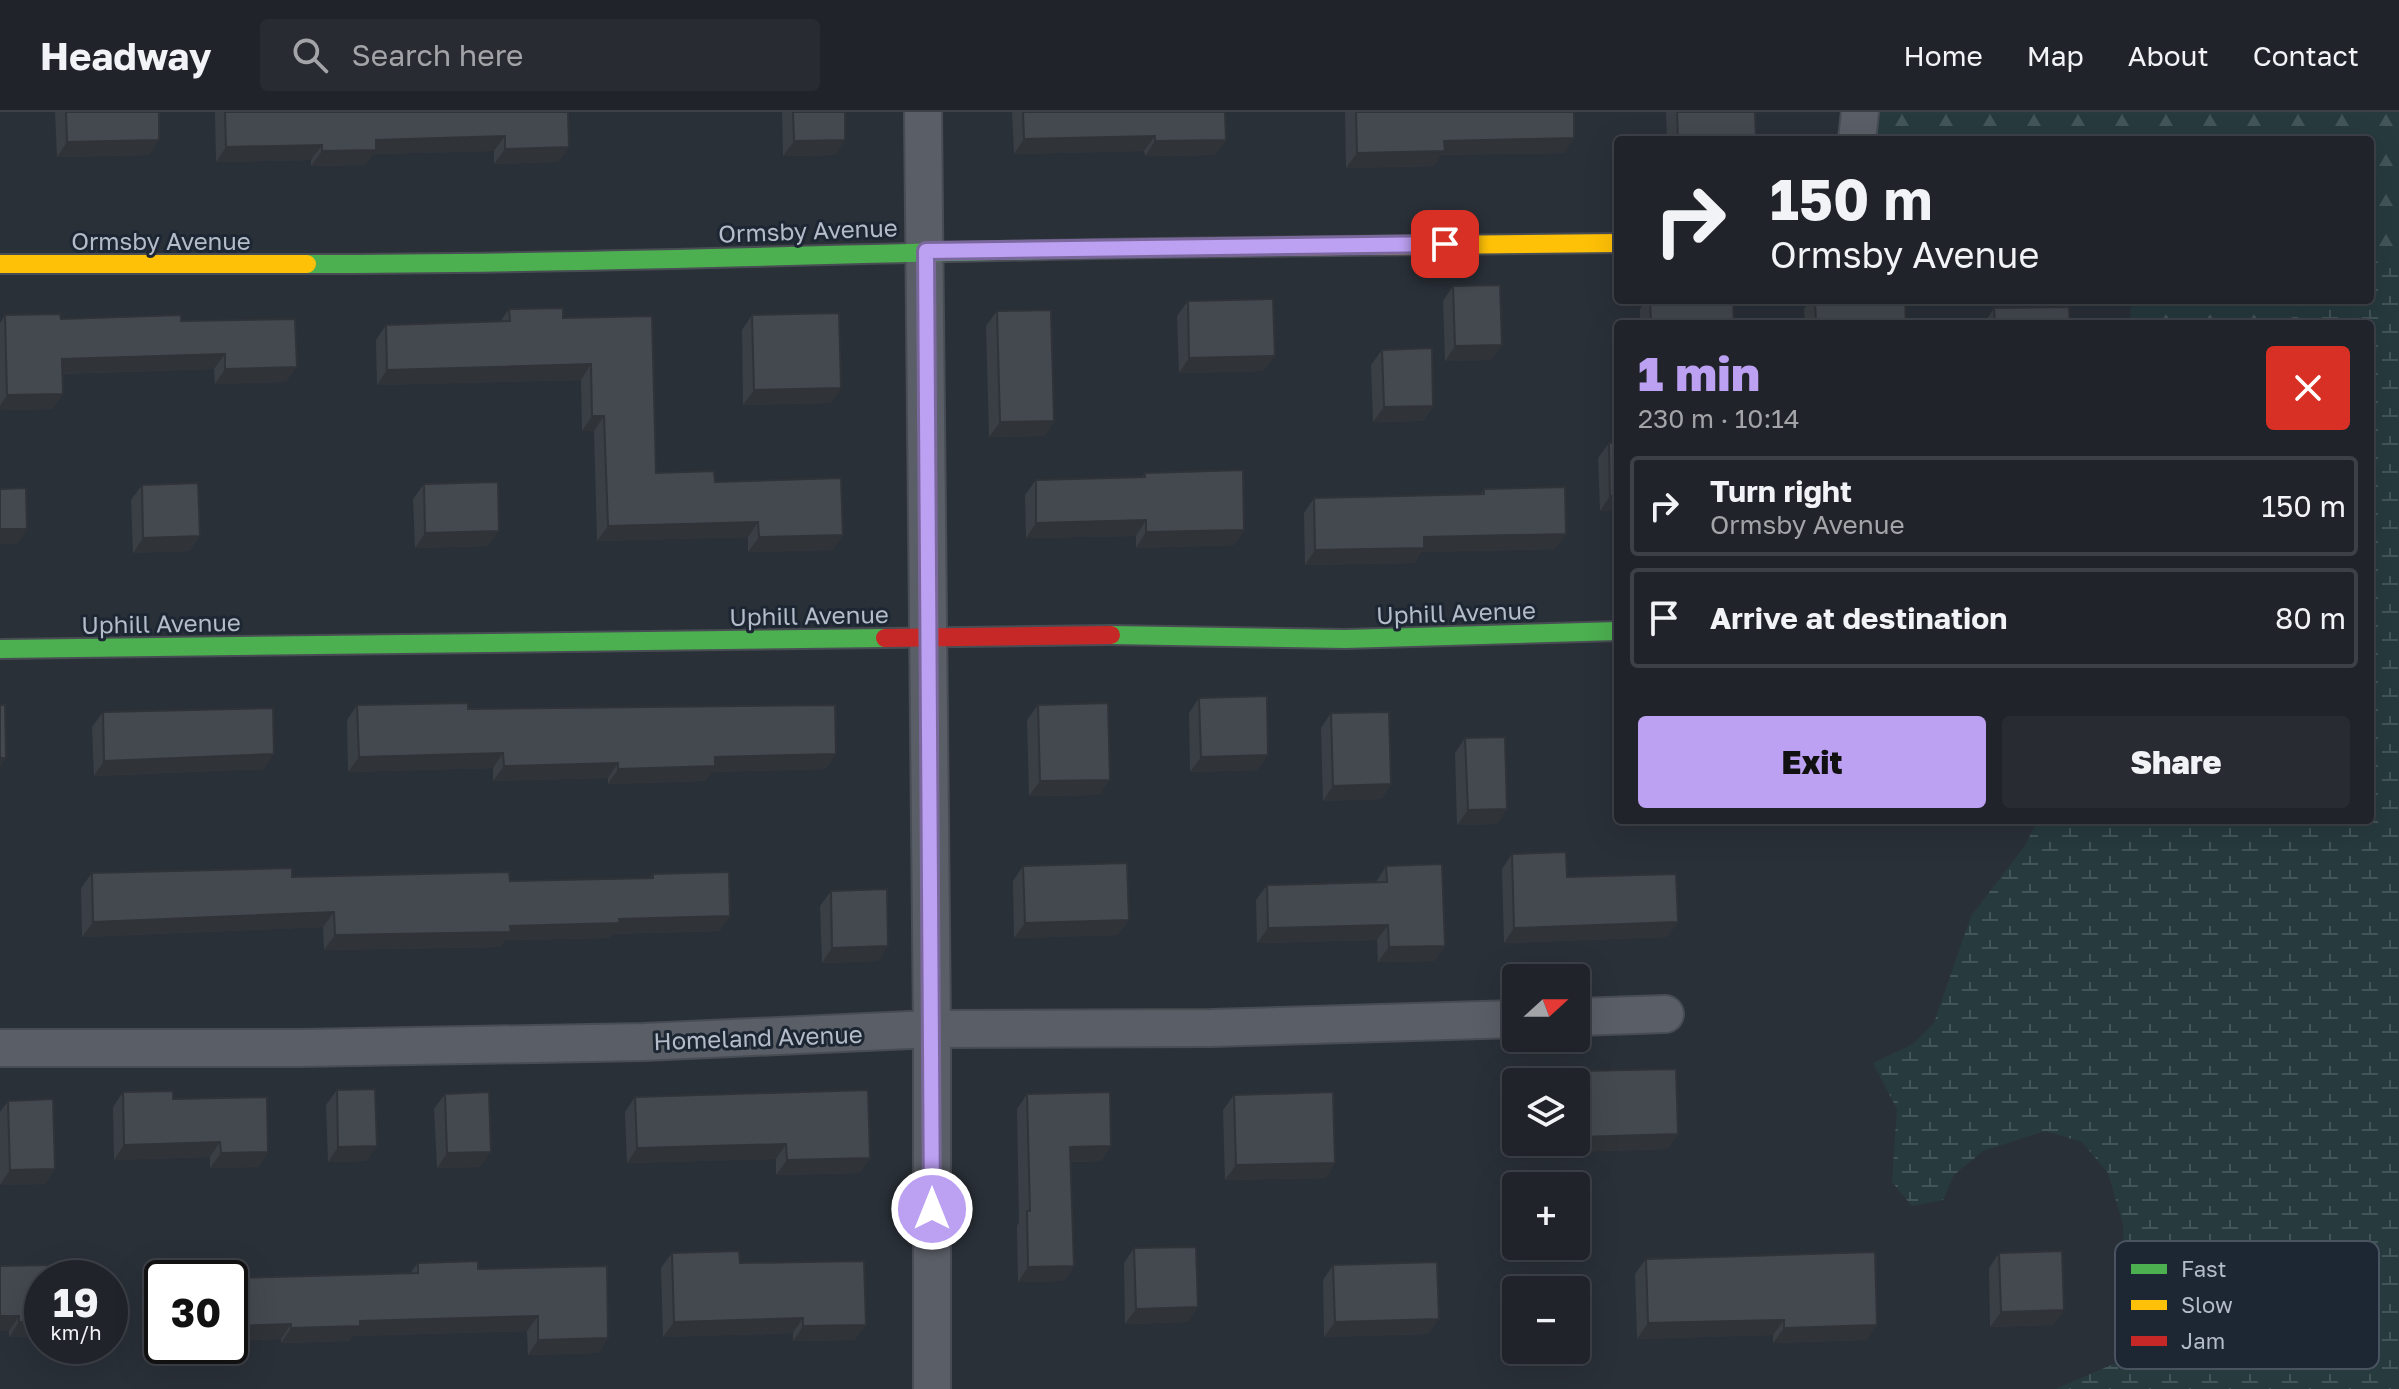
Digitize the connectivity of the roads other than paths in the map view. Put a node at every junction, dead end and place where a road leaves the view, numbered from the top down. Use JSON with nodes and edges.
{"nodes":[{"id":1,"x":923,"y":112,"type":"edge"},
{"id":2,"x":1860,"y":112,"type":"edge"},
{"id":3,"x":1857,"y":136,"type":"edge"},
{"id":4,"x":1614,"y":243,"type":"edge"},
{"id":5,"x":926,"y":251,"type":"junction"},
{"id":6,"x":0,"y":264,"type":"edge"},
{"id":7,"x":1614,"y":631,"type":"edge"},
{"id":8,"x":928,"y":637,"type":"junction"},
{"id":9,"x":0,"y":649,"type":"edge"},
{"id":10,"x":1665,"y":1014,"type":"dead end"},
{"id":11,"x":1590,"y":1017,"type":"edge"},
{"id":12,"x":1502,"y":1019,"type":"edge"},
{"id":13,"x":932,"y":1029,"type":"junction"},
{"id":14,"x":0,"y":1048,"type":"edge"},
{"id":15,"x":932,"y":1389,"type":"edge"}],
"edges":[{"from":1,"to":5,"type":"street"},
{"from":2,"to":3,"type":"street"},
{"from":4,"to":5,"type":"street","name":"Ormsby Avenue"},
{"from":5,"to":6,"type":"street","name":"Ormsby Avenue"},
{"from":5,"to":8,"type":"street"},
{"from":7,"to":8,"type":"street","name":"Uphill Avenue"},
{"from":8,"to":9,"type":"street","name":"Uphill Avenue"},
{"from":8,"to":13,"type":"street"},
{"from":10,"to":11,"type":"street"},
{"from":12,"to":13,"type":"street","name":"Homeland Avenue"},
{"from":13,"to":14,"type":"street","name":"Homeland Avenue"},
{"from":13,"to":15,"type":"street"}]}
